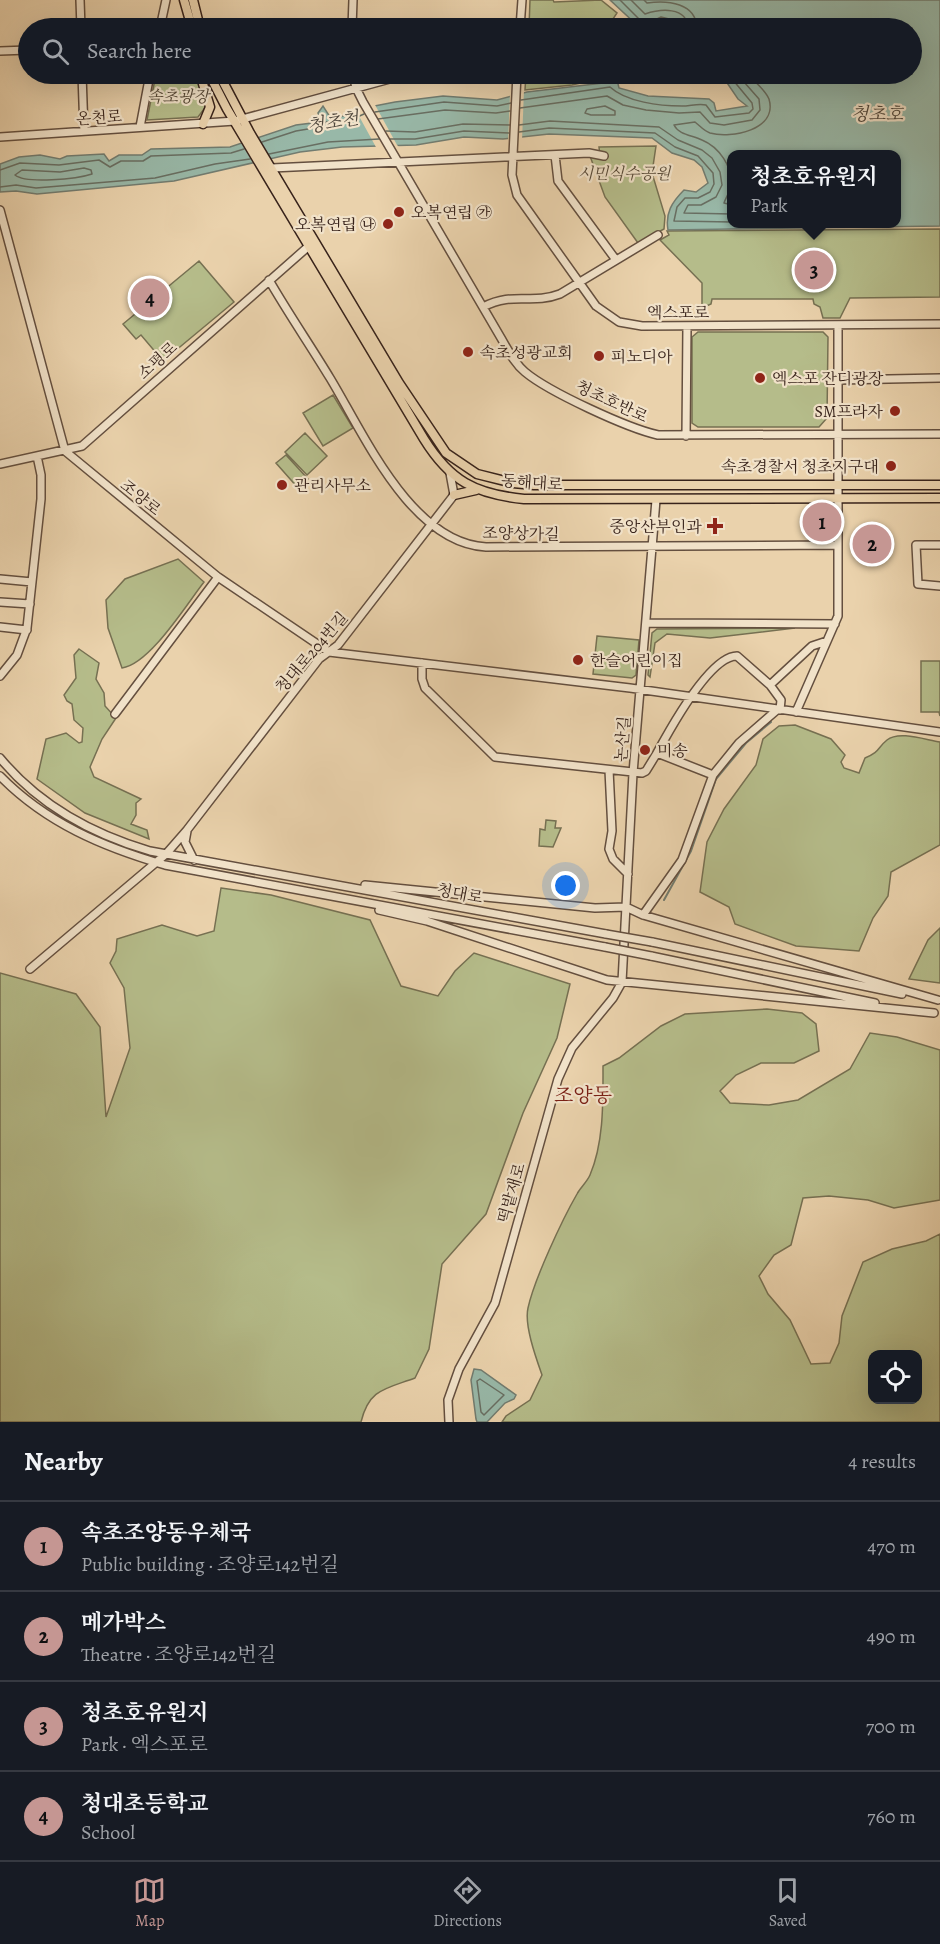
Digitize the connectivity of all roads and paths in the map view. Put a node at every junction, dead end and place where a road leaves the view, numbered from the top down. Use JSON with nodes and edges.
{"nodes":[{"id":1,"x":80,"y":0,"type":"edge"},
{"id":2,"x":166,"y":0,"type":"edge"},
{"id":3,"x":187,"y":0,"type":"edge"},
{"id":4,"x":353,"y":0,"type":"edge"},
{"id":5,"x":522,"y":0,"type":"edge"},
{"id":6,"x":81,"y":18,"type":"edge"},
{"id":7,"x":162,"y":18,"type":"edge"},
{"id":8,"x":187,"y":18,"type":"edge"},
{"id":9,"x":190,"y":18,"type":"edge"},
{"id":10,"x":196,"y":18,"type":"edge"},
{"id":11,"x":352,"y":18,"type":"edge"},
{"id":12,"x":521,"y":18,"type":"edge"},
{"id":13,"x":18,"y":50,"type":"edge"},
{"id":14,"x":0,"y":51,"type":"edge"},
{"id":15,"x":82,"y":84,"type":"edge"},
{"id":16,"x":148,"y":84,"type":"edge"},
{"id":17,"x":203,"y":84,"type":"edge"},
{"id":18,"x":216,"y":84,"type":"edge"},
{"id":19,"x":223,"y":84,"type":"edge"},
{"id":20,"x":355,"y":84,"type":"edge"},
{"id":21,"x":371,"y":84,"type":"edge"},
{"id":22,"x":517,"y":84,"type":"edge"},
{"id":23,"x":356,"y":88,"type":"junction"},
{"id":24,"x":239,"y":120,"type":"junction"},
{"id":25,"x":202,"y":124,"type":"junction"},
{"id":26,"x":140,"y":127,"type":"junction"},
{"id":27,"x":84,"y":131,"type":"junction"},
{"id":28,"x":0,"y":137,"type":"edge"},
{"id":29,"x":555,"y":155,"type":"junction"},
{"id":30,"x":604,"y":156,"type":"dead end"},
{"id":31,"x":513,"y":157,"type":"junction"},
{"id":32,"x":397,"y":162,"type":"junction"},
{"id":33,"x":268,"y":167,"type":"junction"},
{"id":34,"x":0,"y":210,"type":"edge"},
{"id":35,"x":658,"y":235,"type":"dead end"},
{"id":36,"x":313,"y":243,"type":"junction"},
{"id":37,"x":616,"y":260,"type":"junction"},
{"id":38,"x":269,"y":280,"type":"junction"},
{"id":39,"x":579,"y":283,"type":"junction"},
{"id":40,"x":483,"y":307,"type":"junction"},
{"id":41,"x":940,"y":324,"type":"edge"},
{"id":42,"x":687,"y":326,"type":"junction"},
{"id":43,"x":838,"y":326,"type":"junction"},
{"id":44,"x":940,"y":378,"type":"edge"},
{"id":45,"x":838,"y":380,"type":"junction"},
{"id":46,"x":940,"y":434,"type":"edge"},
{"id":47,"x":686,"y":436,"type":"junction"},
{"id":48,"x":837,"y":436,"type":"junction"},
{"id":49,"x":65,"y":452,"type":"junction"},
{"id":50,"x":37,"y":456,"type":"junction"},
{"id":51,"x":0,"y":464,"type":"edge"},
{"id":52,"x":450,"y":473,"type":"junction"},
{"id":53,"x":837,"y":485,"type":"junction"},
{"id":54,"x":940,"y":485,"type":"edge"},
{"id":55,"x":480,"y":490,"type":"junction"},
{"id":56,"x":454,"y":495,"type":"junction"},
{"id":57,"x":837,"y":498,"type":"junction"},
{"id":58,"x":940,"y":498,"type":"edge"},
{"id":59,"x":656,"y":500,"type":"junction"},
{"id":60,"x":432,"y":523,"type":"junction"},
{"id":61,"x":838,"y":545,"type":"junction"},
{"id":62,"x":940,"y":545,"type":"edge"},
{"id":63,"x":652,"y":547,"type":"junction"},
{"id":64,"x":218,"y":577,"type":"junction"},
{"id":65,"x":0,"y":579,"type":"edge"},
{"id":66,"x":32,"y":582,"type":"junction"},
{"id":67,"x":940,"y":586,"type":"edge"},
{"id":68,"x":0,"y":602,"type":"edge"},
{"id":69,"x":30,"y":604,"type":"junction"},
{"id":70,"x":646,"y":623,"type":"junction"},
{"id":71,"x":835,"y":624,"type":"junction"},
{"id":72,"x":0,"y":627,"type":"edge"},
{"id":73,"x":27,"y":630,"type":"junction"},
{"id":74,"x":827,"y":641,"type":"junction"},
{"id":75,"x":329,"y":652,"type":"junction"},
{"id":76,"x":422,"y":663,"type":"junction"},
{"id":77,"x":0,"y":676,"type":"edge"},
{"id":78,"x":770,"y":685,"type":"junction"},
{"id":79,"x":641,"y":689,"type":"junction"},
{"id":80,"x":693,"y":696,"type":"junction"},
{"id":81,"x":779,"y":710,"type":"junction"},
{"id":82,"x":796,"y":712,"type":"junction"},
{"id":83,"x":115,"y":714,"type":"dead end"},
{"id":84,"x":940,"y":732,"type":"edge"},
{"id":85,"x":657,"y":753,"type":"junction"},
{"id":86,"x":0,"y":758,"type":"edge"},
{"id":87,"x":609,"y":770,"type":"junction"},
{"id":88,"x":633,"y":773,"type":"junction"},
{"id":89,"x":713,"y":775,"type":"junction"},
{"id":90,"x":0,"y":776,"type":"edge"},
{"id":91,"x":50,"y":804,"type":"junction"},
{"id":92,"x":43,"y":812,"type":"junction"},
{"id":93,"x":187,"y":831,"type":"junction"},
{"id":94,"x":166,"y":854,"type":"junction"},
{"id":95,"x":194,"y":860,"type":"junction"},
{"id":96,"x":156,"y":862,"type":"junction"},
{"id":97,"x":628,"y":874,"type":"junction"},
{"id":98,"x":313,"y":880,"type":"junction"},
{"id":99,"x":313,"y":893,"type":"junction"},
{"id":100,"x":626,"y":907,"type":"junction"},
{"id":101,"x":643,"y":915,"type":"junction"},
{"id":102,"x":30,"y":969,"type":"dead end"},
{"id":103,"x":622,"y":982,"type":"junction"},
{"id":104,"x":939,"y":1000,"type":"edge"},
{"id":105,"x":937,"y":1013,"type":"edge"},
{"id":106,"x":449,"y":1422,"type":"edge"}],
"edges":[{"from":1,"to":6,"type":"street"},
{"from":2,"to":7,"type":"street"},
{"from":3,"to":8,"type":"main road"},
{"from":3,"to":9,"type":"main road"},
{"from":3,"to":10,"type":"main road"},
{"from":4,"to":11,"type":"street"},
{"from":5,"to":12,"type":"street"},
{"from":13,"to":14,"type":"street"},
{"from":15,"to":27,"type":"street"},
{"from":16,"to":26,"type":"street"},
{"from":17,"to":25,"type":"main road"},
{"from":18,"to":24,"type":"main road"},
{"from":19,"to":24,"type":"main road"},
{"from":20,"to":23,"type":"street"},
{"from":21,"to":23,"type":"street","name":"온천로"},
{"from":22,"to":31,"type":"street","name":"엑스포로"},
{"from":23,"to":24,"type":"street","name":"온천로"},
{"from":23,"to":32,"type":"street","name":"청초호반로"},
{"from":24,"to":25,"type":"street","name":"온천로"},
{"from":24,"to":33,"type":"main road","name":"동해대로"},
{"from":25,"to":26,"type":"street","name":"온천로"},
{"from":26,"to":27,"type":"street","name":"온천로"},
{"from":27,"to":28,"type":"street","name":"온천로"},
{"from":29,"to":30,"type":"street"},
{"from":29,"to":31,"type":"street"},
{"from":29,"to":37,"type":"street"},
{"from":31,"to":32,"type":"street"},
{"from":31,"to":39,"type":"street","name":"엑스포로"},
{"from":32,"to":33,"type":"street"},
{"from":32,"to":40,"type":"street","name":"청초호반로"},
{"from":33,"to":36,"type":"main road","name":"동해대로"},
{"from":34,"to":49,"type":"street"},
{"from":35,"to":37,"type":"street"},
{"from":36,"to":38,"type":"street","name":"소평로"},
{"from":36,"to":52,"type":"main road","name":"동해대로"},
{"from":36,"to":53,"type":"main road","name":"동해대로"},
{"from":37,"to":39,"type":"street"},
{"from":38,"to":49,"type":"street","name":"소평로"},
{"from":38,"to":60,"type":"street","name":"조양상가길"},
{"from":39,"to":40,"type":"street"},
{"from":39,"to":42,"type":"street","name":"엑스포로"},
{"from":40,"to":47,"type":"street","name":"청초호반로"},
{"from":41,"to":43,"type":"street","name":"엑스포로"},
{"from":42,"to":43,"type":"street","name":"엑스포로"},
{"from":42,"to":47,"type":"street"},
{"from":43,"to":45,"type":"street"},
{"from":44,"to":45,"type":"street"},
{"from":45,"to":48,"type":"street"},
{"from":46,"to":48,"type":"street","name":"청초호반로"},
{"from":47,"to":48,"type":"street","name":"청초호반로"},
{"from":48,"to":53,"type":"street"},
{"from":49,"to":50,"type":"street","name":"소평로"},
{"from":49,"to":64,"type":"street","name":"조양로"},
{"from":50,"to":51,"type":"street","name":"소평로"},
{"from":50,"to":66,"type":"street"},
{"from":52,"to":55,"type":"main road","name":"동해대로"},
{"from":52,"to":56,"type":"street"},
{"from":53,"to":54,"type":"main road","name":"동해대로"},
{"from":53,"to":57,"type":"street"},
{"from":55,"to":56,"type":"main road"},
{"from":55,"to":59,"type":"main road","name":"동해대로"},
{"from":56,"to":60,"type":"street","name":"청대로204번길"},
{"from":57,"to":58,"type":"main road","name":"동해대로"},
{"from":57,"to":59,"type":"main road","name":"동해대로"},
{"from":57,"to":61,"type":"street"},
{"from":59,"to":63,"type":"street","name":"논산길"},
{"from":60,"to":63,"type":"street","name":"조양상가길"},
{"from":60,"to":75,"type":"street","name":"청대로204번길"},
{"from":61,"to":63,"type":"street","name":"조양상가길"},
{"from":61,"to":71,"type":"street"},
{"from":62,"to":67,"type":"street"},
{"from":63,"to":70,"type":"street","name":"논산길"},
{"from":64,"to":75,"type":"street","name":"조양로"},
{"from":64,"to":83,"type":"street"},
{"from":65,"to":66,"type":"street"},
{"from":66,"to":69,"type":"street"},
{"from":68,"to":69,"type":"street"},
{"from":69,"to":73,"type":"street"},
{"from":70,"to":71,"type":"street"},
{"from":70,"to":79,"type":"street","name":"논산길"},
{"from":71,"to":74,"type":"street"},
{"from":72,"to":73,"type":"street"},
{"from":73,"to":77,"type":"street"},
{"from":74,"to":78,"type":"street"},
{"from":74,"to":82,"type":"street"},
{"from":75,"to":76,"type":"street","name":"조양로"},
{"from":75,"to":93,"type":"street","name":"청대로204번길"},
{"from":76,"to":79,"type":"street","name":"조양로"},
{"from":76,"to":87,"type":"street"},
{"from":78,"to":80,"type":"street"},
{"from":78,"to":81,"type":"street"},
{"from":79,"to":80,"type":"street","name":"조양로"},
{"from":79,"to":88,"type":"street","name":"논산길"},
{"from":80,"to":81,"type":"street","name":"조양로"},
{"from":80,"to":85,"type":"street"},
{"from":81,"to":82,"type":"street","name":"조양로"},
{"from":81,"to":89,"type":"street"},
{"from":82,"to":84,"type":"street","name":"조양로"},
{"from":85,"to":88,"type":"street"},
{"from":85,"to":89,"type":"street"},
{"from":86,"to":91,"type":"street","name":"청대로"},
{"from":87,"to":88,"type":"street"},
{"from":87,"to":97,"type":"street"},
{"from":88,"to":97,"type":"street","name":"논산길"},
{"from":89,"to":101,"type":"street"},
{"from":90,"to":92,"type":"street","name":"청대로"},
{"from":91,"to":92,"type":"street"},
{"from":91,"to":94,"type":"street","name":"청대로"},
{"from":92,"to":96,"type":"street","name":"청대로"},
{"from":93,"to":94,"type":"street","name":"청대로204번길"},
{"from":93,"to":95,"type":"street"},
{"from":94,"to":95,"type":"street","name":"청대로"},
{"from":94,"to":96,"type":"street","name":"청대로204번길"},
{"from":95,"to":98,"type":"street","name":"청대로"},
{"from":96,"to":99,"type":"street","name":"청대로"},
{"from":96,"to":102,"type":"street"},
{"from":97,"to":100,"type":"street","name":"논산길"},
{"from":98,"to":100,"type":"street"},
{"from":98,"to":104,"type":"street","name":"청대로","bridge":true},
{"from":99,"to":103,"type":"street"},
{"from":99,"to":105,"type":"street","name":"청대로","bridge":true},
{"from":100,"to":101,"type":"street"},
{"from":100,"to":103,"type":"street","name":"논산길"},
{"from":101,"to":104,"type":"street"},
{"from":103,"to":105,"type":"street"},
{"from":103,"to":106,"type":"street","name":"떡밭재로"}]}
